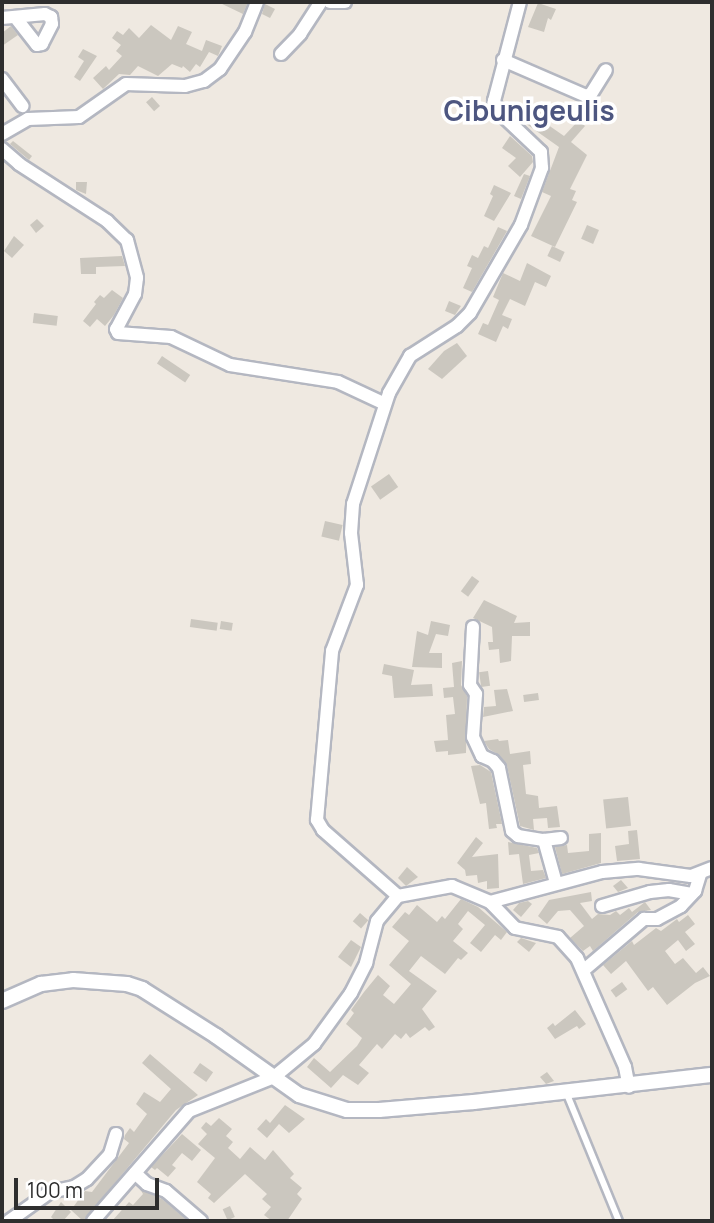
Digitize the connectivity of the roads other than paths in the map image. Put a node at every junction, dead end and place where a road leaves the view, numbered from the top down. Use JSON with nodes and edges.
{"nodes":[{"id":1,"x":257,"y":2,"type":"edge"},
{"id":2,"x":321,"y":2,"type":"edge"},
{"id":3,"x":330,"y":2,"type":"edge"},
{"id":4,"x":345,"y":2,"type":"edge"},
{"id":5,"x":520,"y":2,"type":"edge"},
{"id":6,"x":2,"y":18,"type":"edge"},
{"id":7,"x":16,"y":18,"type":"dead end"},
{"id":8,"x":281,"y":54,"type":"dead end"},
{"id":9,"x":503,"y":60,"type":"junction"},
{"id":10,"x":606,"y":70,"type":"dead end"},
{"id":11,"x":2,"y":79,"type":"edge"},
{"id":12,"x":22,"y":106,"type":"dead end"},
{"id":13,"x":2,"y":134,"type":"edge"},
{"id":14,"x":2,"y":149,"type":"edge"},
{"id":15,"x":385,"y":404,"type":"junction"},
{"id":16,"x":473,"y":627,"type":"dead end"},
{"id":17,"x":561,"y":838,"type":"dead end"},
{"id":18,"x":544,"y":840,"type":"junction"},
{"id":19,"x":712,"y":868,"type":"edge"},
{"id":20,"x":700,"y":875,"type":"junction"},
{"id":21,"x":556,"y":883,"type":"junction"},
{"id":22,"x":692,"y":894,"type":"junction"},
{"id":23,"x":398,"y":896,"type":"junction"},
{"id":24,"x":490,"y":902,"type":"junction"},
{"id":25,"x":602,"y":906,"type":"dead end"},
{"id":26,"x":584,"y":970,"type":"junction"},
{"id":27,"x":2,"y":1001,"type":"edge"},
{"id":28,"x":712,"y":1075,"type":"edge"},
{"id":29,"x":627,"y":1076,"type":"junction"},
{"id":30,"x":274,"y":1077,"type":"junction"},
{"id":31,"x":566,"y":1092,"type":"junction"},
{"id":32,"x":116,"y":1134,"type":"dead end"},
{"id":33,"x":135,"y":1173,"type":"junction"},
{"id":34,"x":9,"y":1221,"type":"edge"},
{"id":35,"x":93,"y":1221,"type":"edge"},
{"id":36,"x":201,"y":1221,"type":"edge"},
{"id":37,"x":618,"y":1221,"type":"edge"}],
"edges":[{"from":1,"to":13,"type":"street"},
{"from":2,"to":8,"type":"street"},
{"from":3,"to":4,"type":"street"},
{"from":5,"to":9,"type":"street"},
{"from":6,"to":7,"type":"street"},
{"from":9,"to":10,"type":"street"},
{"from":9,"to":15,"type":"street"},
{"from":11,"to":12,"type":"street"},
{"from":14,"to":15,"type":"street"},
{"from":15,"to":23,"type":"street"},
{"from":16,"to":18,"type":"street"},
{"from":17,"to":18,"type":"street"},
{"from":18,"to":21,"type":"street"},
{"from":19,"to":20,"type":"street"},
{"from":20,"to":21,"type":"street"},
{"from":20,"to":22,"type":"street"},
{"from":21,"to":24,"type":"street"},
{"from":22,"to":25,"type":"street"},
{"from":22,"to":26,"type":"street"},
{"from":23,"to":24,"type":"street"},
{"from":23,"to":30,"type":"street"},
{"from":24,"to":26,"type":"street"},
{"from":26,"to":29,"type":"street"},
{"from":27,"to":30,"type":"street"},
{"from":28,"to":29,"type":"street"},
{"from":29,"to":31,"type":"street"},
{"from":30,"to":31,"type":"street"},
{"from":30,"to":33,"type":"street"},
{"from":31,"to":37,"type":"lane"},
{"from":32,"to":34,"type":"street"},
{"from":33,"to":35,"type":"street"},
{"from":33,"to":36,"type":"street"}]}
